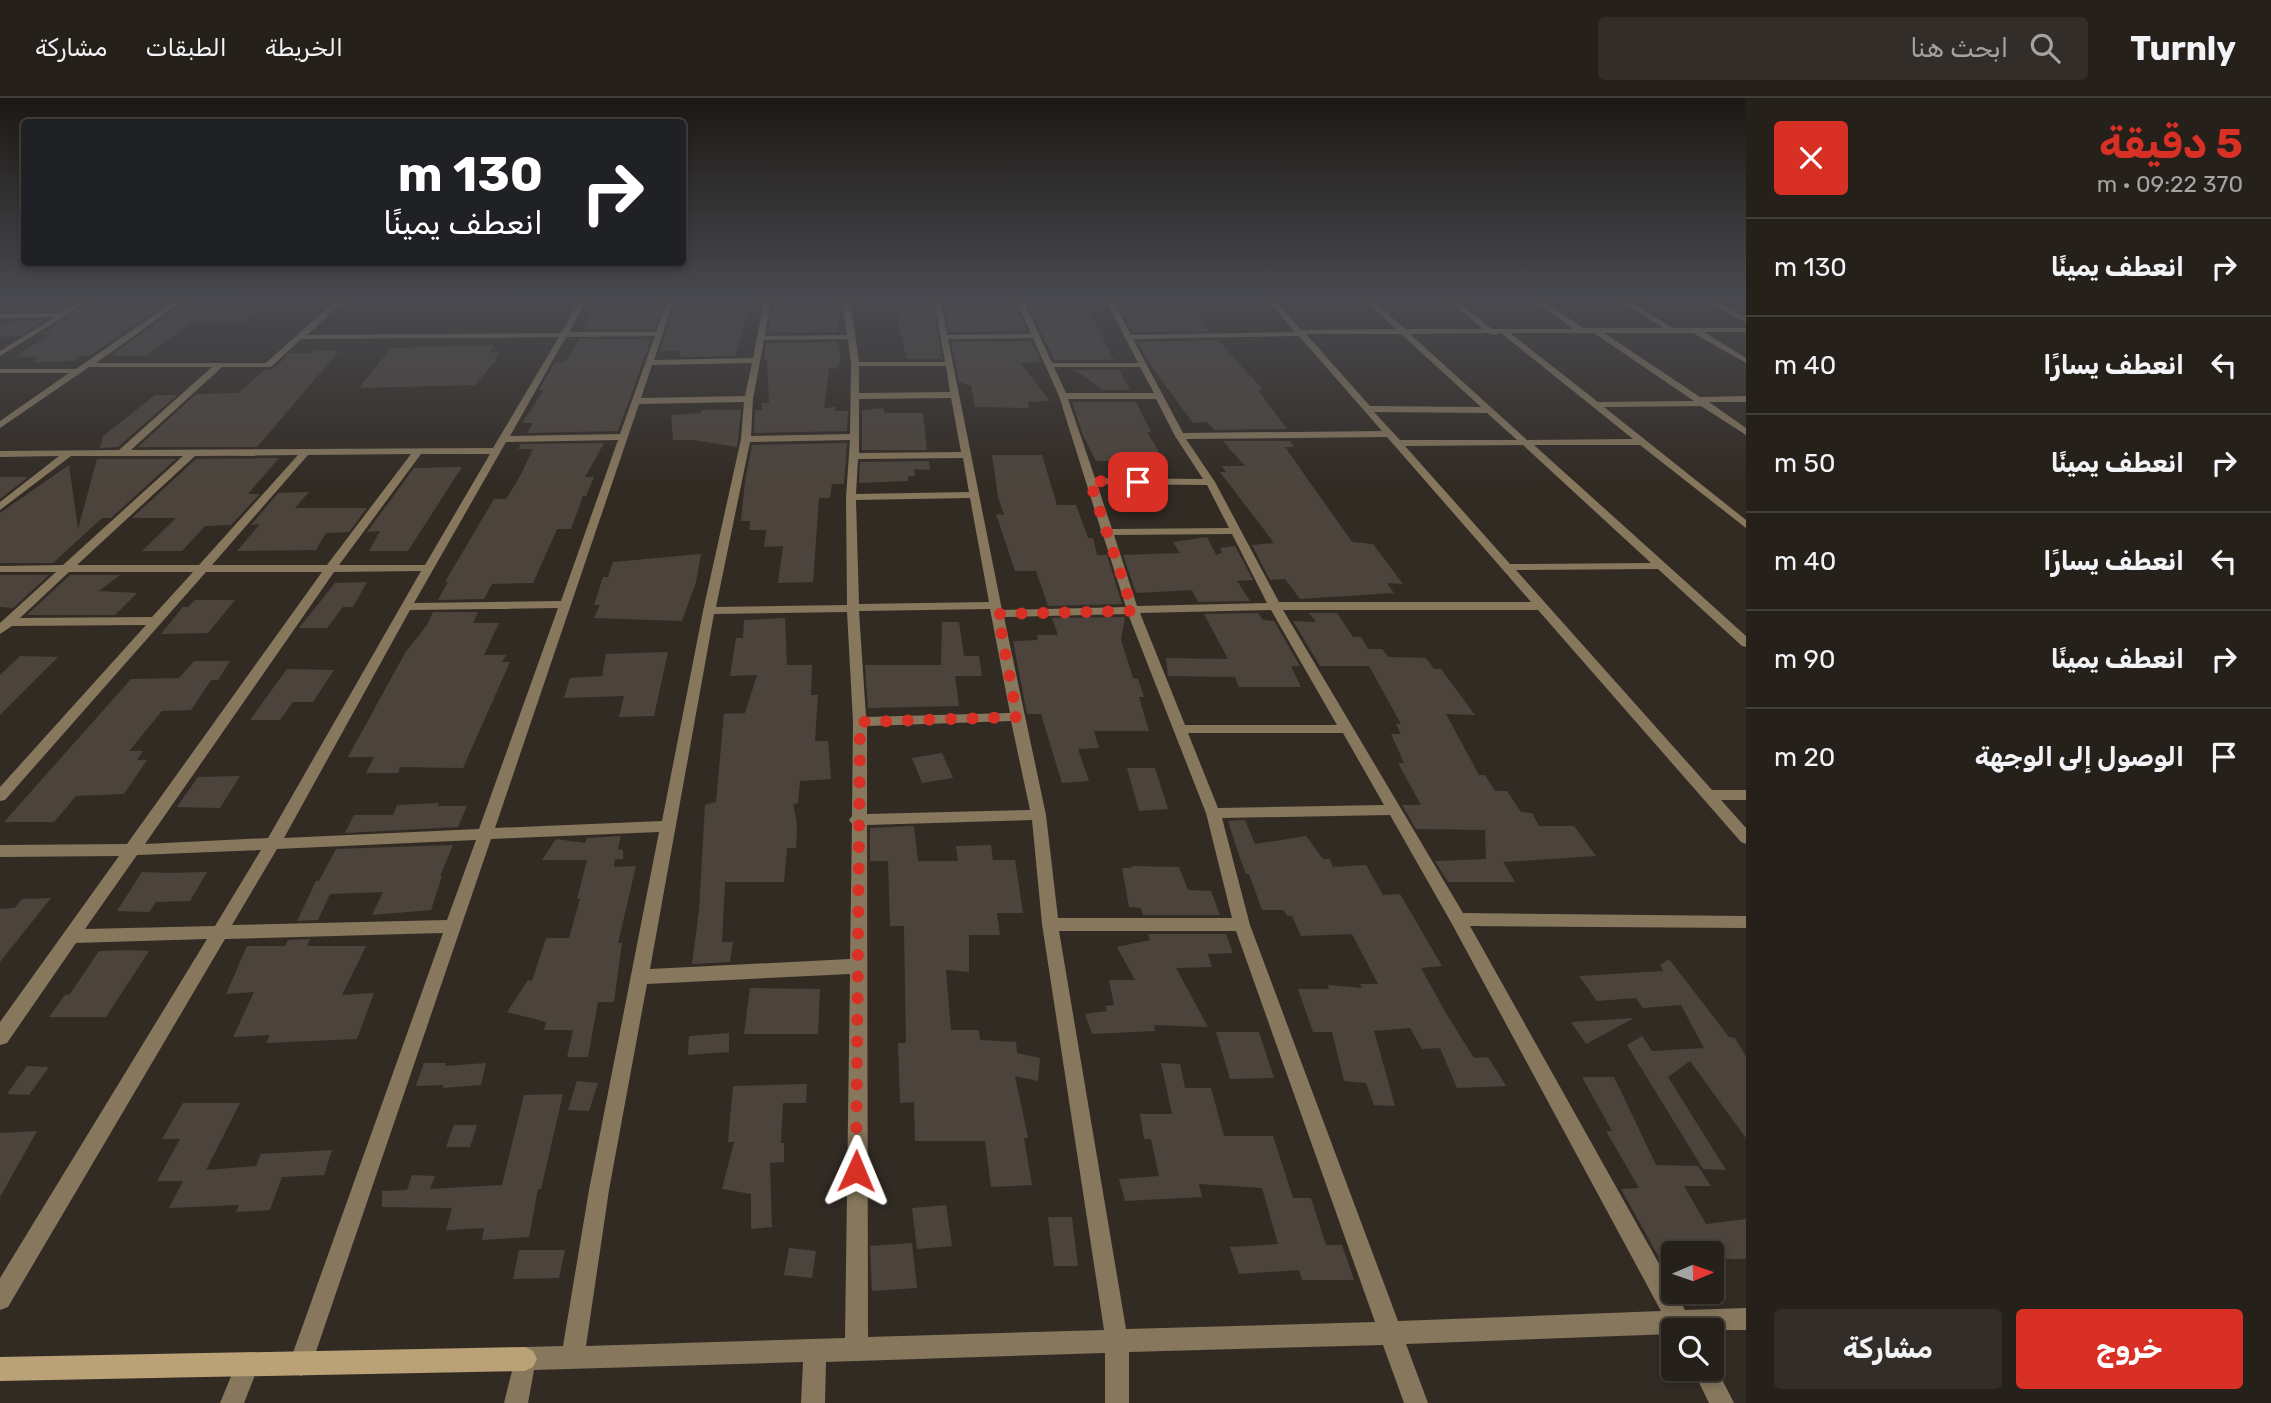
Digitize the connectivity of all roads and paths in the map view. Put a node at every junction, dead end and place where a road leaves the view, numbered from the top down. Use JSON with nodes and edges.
{"nodes":[{"id":1,"x":756,"y":360,"type":"edge"},
{"id":2,"x":93,"y":361,"type":"edge"},
{"id":3,"x":273,"y":361,"type":"edge"},
{"id":4,"x":549,"y":361,"type":"edge"},
{"id":5,"x":724,"y":361,"type":"edge"},
{"id":6,"x":854,"y":361,"type":"edge"},
{"id":7,"x":948,"y":361,"type":"edge"},
{"id":8,"x":1047,"y":361,"type":"edge"},
{"id":9,"x":1139,"y":361,"type":"edge"},
{"id":10,"x":1326,"y":361,"type":"edge"},
{"id":11,"x":1435,"y":361,"type":"edge"},
{"id":12,"x":1540,"y":361,"type":"edge"},
{"id":13,"x":1641,"y":361,"type":"edge"},
{"id":14,"x":650,"y":363,"type":"joint"},
{"id":15,"x":855,"y":364,"type":"junction"},
{"id":16,"x":87,"y":365,"type":"junction"},
{"id":17,"x":220,"y":365,"type":"junction"},
{"id":18,"x":949,"y":365,"type":"junction"},
{"id":19,"x":1049,"y":365,"type":"junction"},
{"id":20,"x":1141,"y":365,"type":"junction"},
{"id":21,"x":78,"y":371,"type":"junction"},
{"id":22,"x":0,"y":372,"type":"edge"},
{"id":23,"x":957,"y":395,"type":"junction"},
{"id":24,"x":854,"y":396,"type":"junction"},
{"id":25,"x":1063,"y":396,"type":"junction"},
{"id":26,"x":1158,"y":396,"type":"junction"},
{"id":27,"x":749,"y":399,"type":"junction"},
{"id":28,"x":1746,"y":400,"type":"edge"},
{"id":29,"x":637,"y":401,"type":"junction"},
{"id":30,"x":1703,"y":402,"type":"junction"},
{"id":31,"x":1596,"y":405,"type":"junction"},
{"id":32,"x":1370,"y":409,"type":"junction"},
{"id":33,"x":1489,"y":410,"type":"junction"},
{"id":34,"x":0,"y":425,"type":"edge"},
{"id":35,"x":1746,"y":432,"type":"edge"},
{"id":36,"x":1180,"y":436,"type":"junction"},
{"id":37,"x":624,"y":437,"type":"junction"},
{"id":38,"x":855,"y":437,"type":"junction"},
{"id":39,"x":746,"y":439,"type":"junction"},
{"id":40,"x":1394,"y":439,"type":"junction"},
{"id":41,"x":1524,"y":442,"type":"junction"},
{"id":42,"x":1639,"y":442,"type":"junction"},
{"id":43,"x":501,"y":445,"type":"junction"},
{"id":44,"x":306,"y":452,"type":"junction"},
{"id":45,"x":418,"y":452,"type":"junction"},
{"id":46,"x":192,"y":453,"type":"junction"},
{"id":47,"x":0,"y":454,"type":"edge"},
{"id":48,"x":68,"y":454,"type":"junction"},
{"id":49,"x":121,"y":454,"type":"junction"},
{"id":50,"x":968,"y":455,"type":"junction"},
{"id":51,"x":854,"y":456,"type":"junction"},
{"id":52,"x":1090,"y":481,"type":"junction"},
{"id":53,"x":1210,"y":482,"type":"junction"},
{"id":54,"x":974,"y":495,"type":"junction"},
{"id":55,"x":851,"y":497,"type":"junction"},
{"id":56,"x":0,"y":507,"type":"edge"},
{"id":57,"x":1746,"y":526,"type":"edge"},
{"id":58,"x":1234,"y":531,"type":"junction"},
{"id":59,"x":1105,"y":532,"type":"junction"},
{"id":60,"x":1660,"y":566,"type":"junction"},
{"id":61,"x":204,"y":567,"type":"junction"},
{"id":62,"x":1509,"y":567,"type":"junction"},
{"id":63,"x":69,"y":568,"type":"junction"},
{"id":64,"x":429,"y":568,"type":"junction"},
{"id":65,"x":0,"y":569,"type":"edge"},
{"id":66,"x":330,"y":569,"type":"junction"},
{"id":67,"x":566,"y":604,"type":"junction"},
{"id":68,"x":1276,"y":606,"type":"junction"},
{"id":69,"x":1542,"y":606,"type":"junction"},
{"id":70,"x":406,"y":607,"type":"junction"},
{"id":71,"x":853,"y":608,"type":"junction"},
{"id":72,"x":997,"y":610,"type":"junction"},
{"id":73,"x":709,"y":611,"type":"junction"},
{"id":74,"x":1133,"y":611,"type":"junction"},
{"id":75,"x":156,"y":621,"type":"junction"},
{"id":76,"x":4,"y":626,"type":"edge"},
{"id":77,"x":1746,"y":643,"type":"edge"},
{"id":78,"x":1017,"y":717,"type":"junction"},
{"id":79,"x":860,"y":722,"type":"junction"},
{"id":80,"x":1181,"y":729,"type":"junction"},
{"id":81,"x":1347,"y":729,"type":"junction"},
{"id":82,"x":1707,"y":795,"type":"junction"},
{"id":83,"x":1746,"y":795,"type":"edge"},
{"id":84,"x":0,"y":796,"type":"edge"},
{"id":85,"x":1394,"y":810,"type":"junction"},
{"id":86,"x":1213,"y":813,"type":"junction"},
{"id":87,"x":1039,"y":815,"type":"junction"},
{"id":88,"x":857,"y":820,"type":"junction"},
{"id":89,"x":668,"y":827,"type":"junction"},
{"id":90,"x":486,"y":834,"type":"junction"},
{"id":91,"x":1746,"y":838,"type":"edge"},
{"id":92,"x":273,"y":843,"type":"junction"},
{"id":93,"x":131,"y":850,"type":"junction"},
{"id":94,"x":0,"y":851,"type":"edge"},
{"id":95,"x":1458,"y":919,"type":"junction"},
{"id":96,"x":1746,"y":922,"type":"edge"},
{"id":97,"x":1050,"y":924,"type":"junction"},
{"id":98,"x":1242,"y":925,"type":"junction"},
{"id":99,"x":453,"y":926,"type":"junction"},
{"id":100,"x":219,"y":933,"type":"junction"},
{"id":101,"x":71,"y":936,"type":"junction"},
{"id":102,"x":860,"y":966,"type":"junction"},
{"id":103,"x":640,"y":977,"type":"junction"},
{"id":104,"x":0,"y":1037,"type":"edge"},
{"id":105,"x":0,"y":1299,"type":"edge"},
{"id":106,"x":1677,"y":1318,"type":"edge"},
{"id":107,"x":1746,"y":1319,"type":"edge"},
{"id":108,"x":1724,"y":1321,"type":"edge"},
{"id":109,"x":1661,"y":1326,"type":"edge"},
{"id":110,"x":1391,"y":1333,"type":"junction"},
{"id":111,"x":1117,"y":1342,"type":"junction"},
{"id":112,"x":856,"y":1348,"type":"junction"},
{"id":113,"x":814,"y":1349,"type":"junction"},
{"id":114,"x":573,"y":1357,"type":"junction"},
{"id":115,"x":525,"y":1359,"type":"junction"},
{"id":116,"x":301,"y":1363,"type":"junction"},
{"id":117,"x":247,"y":1365,"type":"junction"},
{"id":118,"x":0,"y":1369,"type":"edge"},
{"id":119,"x":1711,"y":1381,"type":"edge"},
{"id":120,"x":232,"y":1403,"type":"edge"},
{"id":121,"x":516,"y":1403,"type":"edge"},
{"id":122,"x":813,"y":1403,"type":"edge"},
{"id":123,"x":1117,"y":1403,"type":"edge"},
{"id":124,"x":1416,"y":1403,"type":"edge"},
{"id":125,"x":1722,"y":1403,"type":"edge"}],
"edges":[{"from":1,"to":27,"type":"street"},
{"from":2,"to":16,"type":"street"},
{"from":3,"to":17,"type":"street"},
{"from":4,"to":43,"type":"street"},
{"from":5,"to":14,"type":"street"},
{"from":6,"to":15,"type":"street"},
{"from":7,"to":18,"type":"street"},
{"from":8,"to":19,"type":"street"},
{"from":9,"to":20,"type":"street"},
{"from":10,"to":32,"type":"street"},
{"from":11,"to":33,"type":"street"},
{"from":12,"to":31,"type":"street"},
{"from":13,"to":30,"type":"street"},
{"from":14,"to":29,"type":"street"},
{"from":15,"to":18,"type":"street"},
{"from":15,"to":24,"type":"street"},
{"from":16,"to":17,"type":"street"},
{"from":16,"to":21,"type":"street"},
{"from":17,"to":49,"type":"street"},
{"from":18,"to":23,"type":"street"},
{"from":19,"to":20,"type":"street"},
{"from":19,"to":25,"type":"street"},
{"from":20,"to":26,"type":"street"},
{"from":21,"to":22,"type":"street"},
{"from":21,"to":34,"type":"street"},
{"from":23,"to":24,"type":"street"},
{"from":23,"to":50,"type":"street"},
{"from":24,"to":38,"type":"street"},
{"from":25,"to":26,"type":"street"},
{"from":25,"to":52,"type":"street"},
{"from":26,"to":36,"type":"street"},
{"from":27,"to":29,"type":"street"},
{"from":27,"to":39,"type":"street"},
{"from":28,"to":30,"type":"street"},
{"from":29,"to":37,"type":"street"},
{"from":30,"to":31,"type":"street"},
{"from":30,"to":35,"type":"street"},
{"from":31,"to":42,"type":"street"},
{"from":32,"to":33,"type":"street"},
{"from":32,"to":40,"type":"street"},
{"from":33,"to":41,"type":"street"},
{"from":36,"to":40,"type":"street"},
{"from":36,"to":53,"type":"street"},
{"from":37,"to":43,"type":"street"},
{"from":37,"to":67,"type":"street"},
{"from":38,"to":39,"type":"street"},
{"from":38,"to":51,"type":"street"},
{"from":39,"to":73,"type":"street"},
{"from":40,"to":41,"type":"street"},
{"from":40,"to":62,"type":"street"},
{"from":41,"to":42,"type":"street"},
{"from":41,"to":60,"type":"street"},
{"from":42,"to":57,"type":"street"},
{"from":43,"to":45,"type":"street"},
{"from":43,"to":64,"type":"street"},
{"from":44,"to":45,"type":"street"},
{"from":44,"to":46,"type":"street"},
{"from":44,"to":61,"type":"street"},
{"from":45,"to":66,"type":"street"},
{"from":46,"to":49,"type":"street"},
{"from":46,"to":63,"type":"street"},
{"from":47,"to":48,"type":"street"},
{"from":48,"to":49,"type":"street"},
{"from":48,"to":56,"type":"street"},
{"from":50,"to":51,"type":"street"},
{"from":50,"to":54,"type":"street"},
{"from":51,"to":55,"type":"street"},
{"from":52,"to":53,"type":"street"},
{"from":52,"to":59,"type":"street"},
{"from":53,"to":58,"type":"street"},
{"from":54,"to":55,"type":"street"},
{"from":54,"to":72,"type":"street"},
{"from":55,"to":71,"type":"street"},
{"from":58,"to":59,"type":"street"},
{"from":58,"to":68,"type":"street"},
{"from":59,"to":74,"type":"street"},
{"from":60,"to":62,"type":"street"},
{"from":60,"to":77,"type":"street"},
{"from":61,"to":63,"type":"street"},
{"from":61,"to":66,"type":"street"},
{"from":61,"to":75,"type":"street"},
{"from":62,"to":69,"type":"street"},
{"from":63,"to":65,"type":"street"},
{"from":63,"to":76,"type":"street"},
{"from":64,"to":66,"type":"street"},
{"from":64,"to":70,"type":"street"},
{"from":66,"to":93,"type":"street"},
{"from":67,"to":70,"type":"street"},
{"from":67,"to":90,"type":"street"},
{"from":68,"to":69,"type":"street"},
{"from":68,"to":74,"type":"street"},
{"from":68,"to":81,"type":"street"},
{"from":69,"to":82,"type":"street"},
{"from":70,"to":92,"type":"street"},
{"from":71,"to":72,"type":"street"},
{"from":71,"to":73,"type":"street"},
{"from":71,"to":79,"type":"street"},
{"from":72,"to":74,"type":"street"},
{"from":72,"to":78,"type":"street"},
{"from":73,"to":89,"type":"street"},
{"from":74,"to":80,"type":"street"},
{"from":75,"to":76,"type":"street"},
{"from":75,"to":84,"type":"street"},
{"from":78,"to":79,"type":"street"},
{"from":78,"to":87,"type":"street"},
{"from":79,"to":88,"type":"street"},
{"from":80,"to":81,"type":"street"},
{"from":80,"to":86,"type":"street"},
{"from":81,"to":85,"type":"street"},
{"from":82,"to":83,"type":"street"},
{"from":82,"to":91,"type":"street"},
{"from":85,"to":86,"type":"street"},
{"from":85,"to":95,"type":"street"},
{"from":86,"to":98,"type":"street"},
{"from":87,"to":88,"type":"street"},
{"from":87,"to":97,"type":"street"},
{"from":88,"to":102,"type":"street"},
{"from":89,"to":90,"type":"street"},
{"from":89,"to":103,"type":"street"},
{"from":90,"to":92,"type":"street"},
{"from":90,"to":99,"type":"street"},
{"from":92,"to":93,"type":"street"},
{"from":92,"to":100,"type":"street"},
{"from":93,"to":94,"type":"street"},
{"from":93,"to":101,"type":"street"},
{"from":95,"to":96,"type":"street"},
{"from":95,"to":106,"type":"street"},
{"from":97,"to":98,"type":"street"},
{"from":97,"to":111,"type":"street"},
{"from":98,"to":110,"type":"street"},
{"from":99,"to":100,"type":"street"},
{"from":99,"to":116,"type":"street"},
{"from":100,"to":101,"type":"street"},
{"from":100,"to":105,"type":"street"},
{"from":101,"to":104,"type":"street"},
{"from":102,"to":103,"type":"street"},
{"from":102,"to":112,"type":"street"},
{"from":103,"to":114,"type":"street"},
{"from":107,"to":108,"type":"street"},
{"from":109,"to":110,"type":"street"},
{"from":110,"to":111,"type":"street"},
{"from":110,"to":124,"type":"street"},
{"from":111,"to":112,"type":"street"},
{"from":111,"to":123,"type":"street"},
{"from":112,"to":113,"type":"street"},
{"from":113,"to":114,"type":"street"},
{"from":113,"to":122,"type":"street"},
{"from":114,"to":115,"type":"street"},
{"from":115,"to":116,"type":"street"},
{"from":115,"to":121,"type":"street"},
{"from":116,"to":117,"type":"street"},
{"from":117,"to":118,"type":"street"},
{"from":117,"to":120,"type":"street"},
{"from":119,"to":125,"type":"street"}]}
